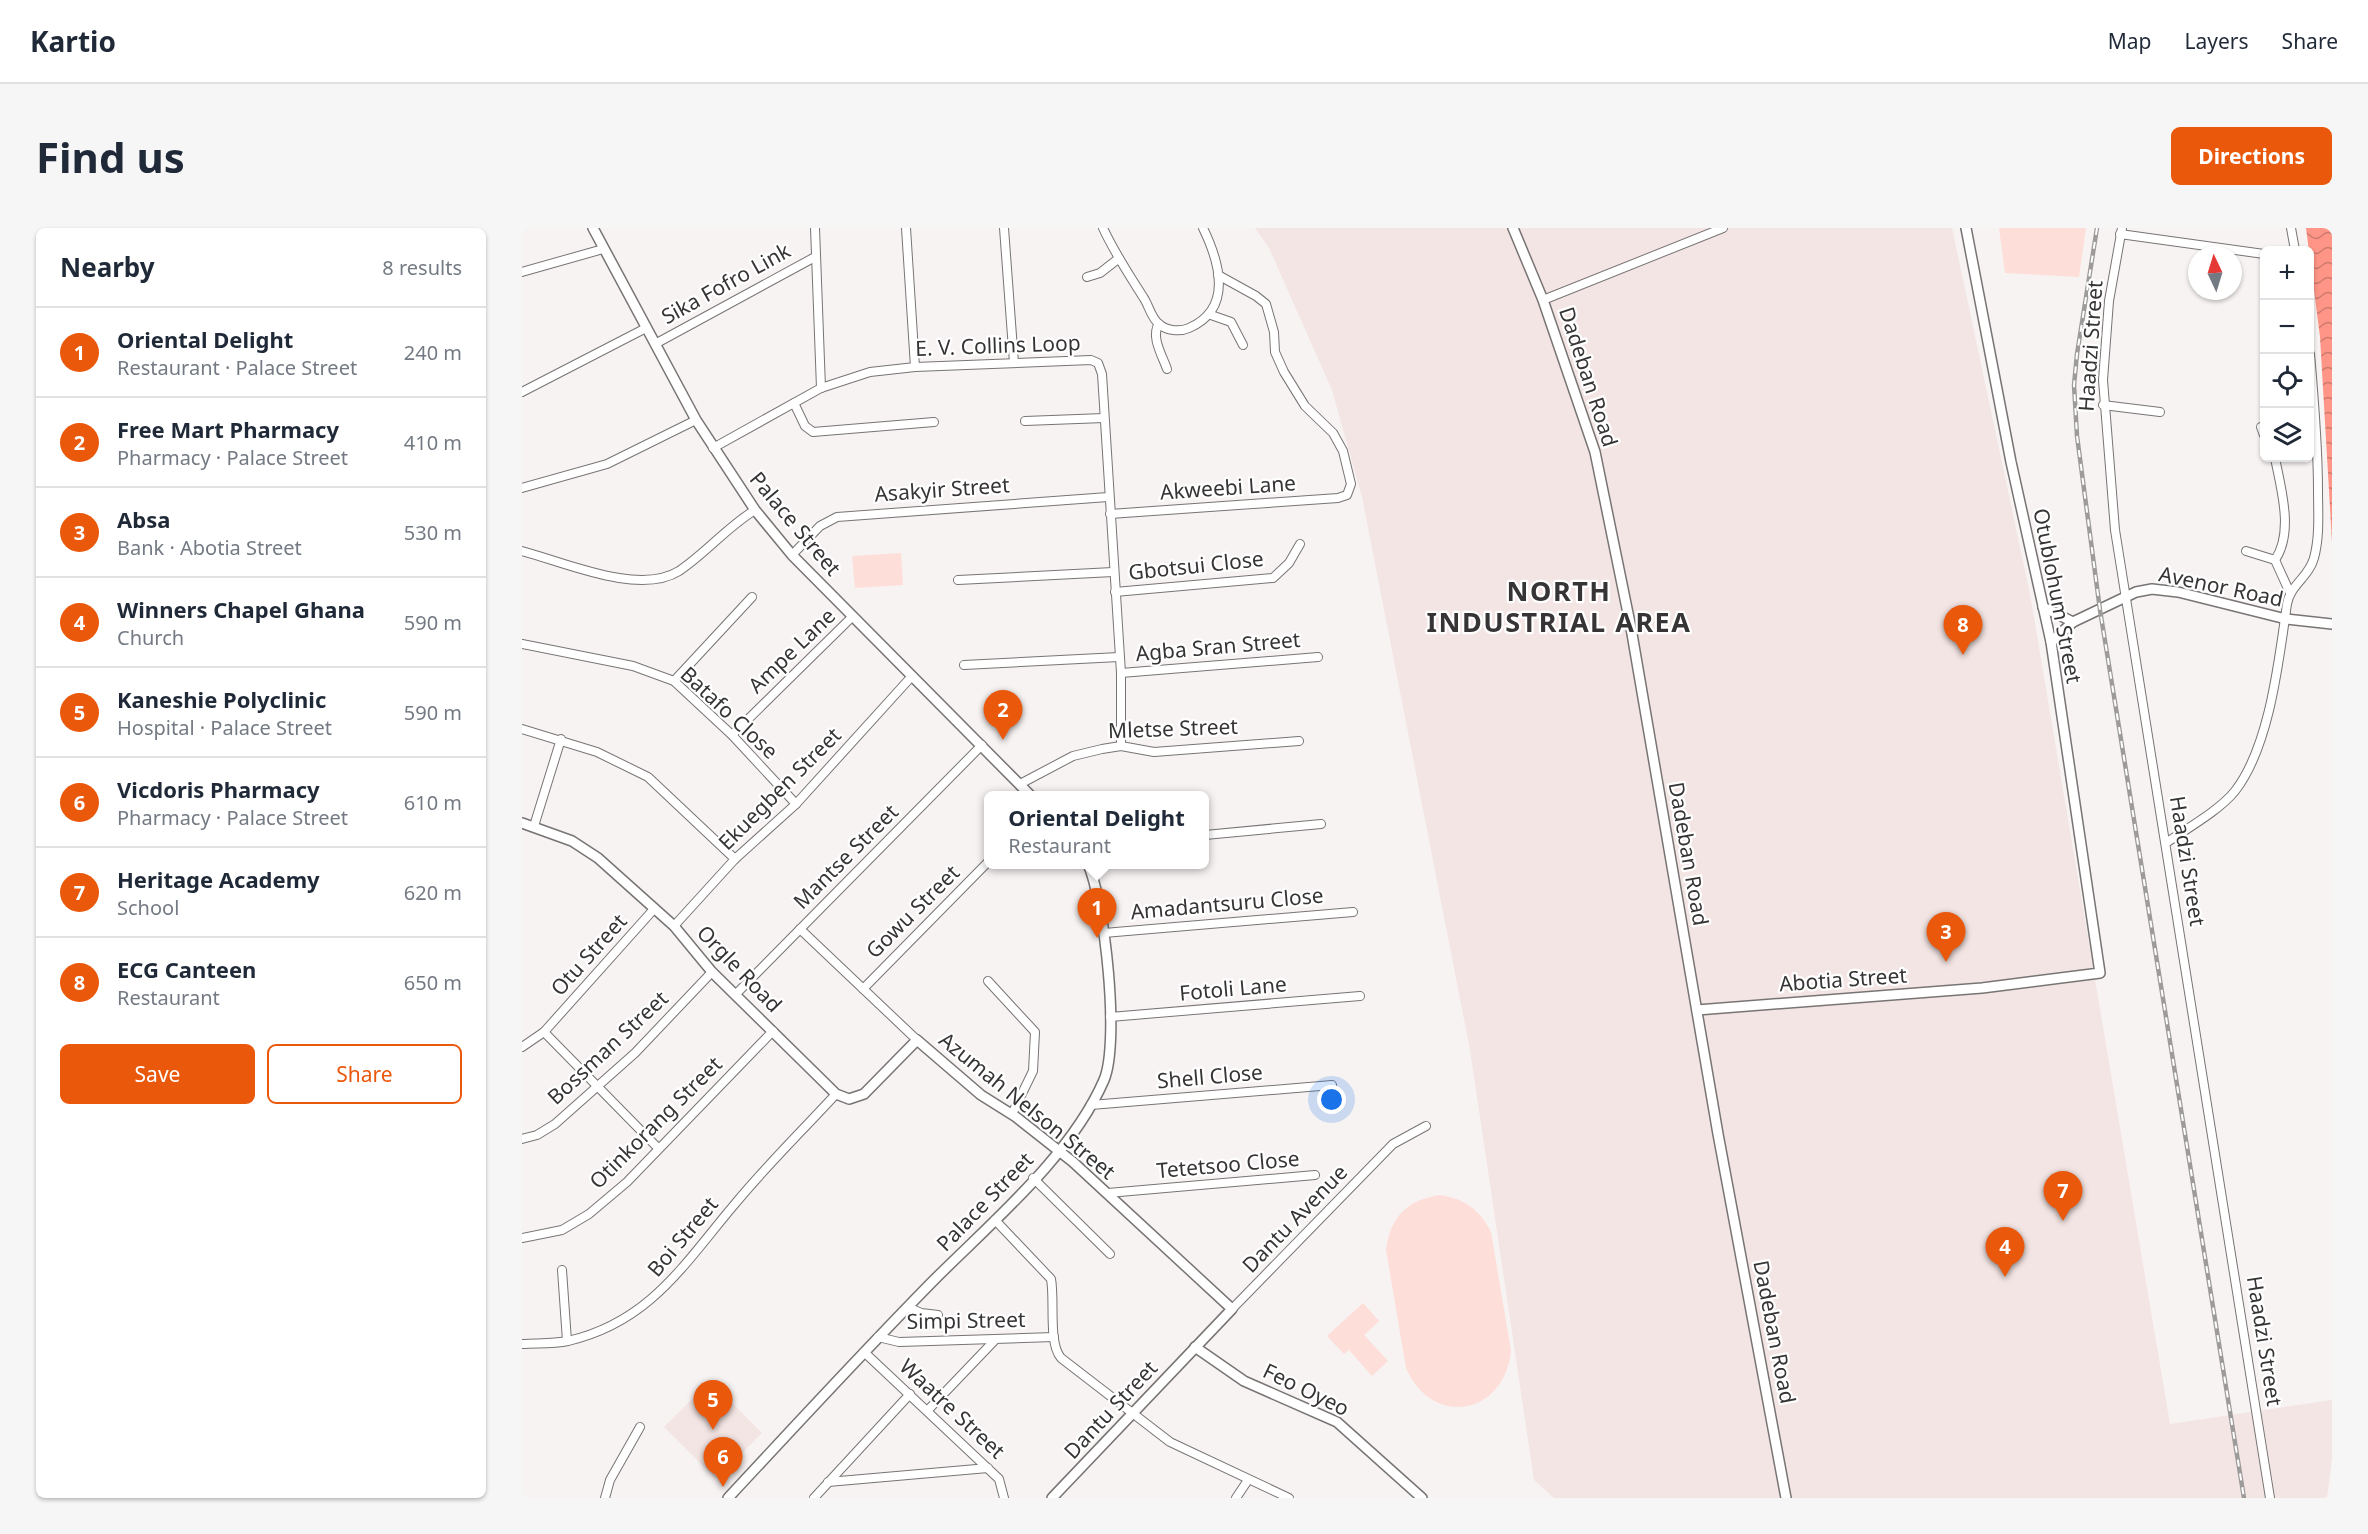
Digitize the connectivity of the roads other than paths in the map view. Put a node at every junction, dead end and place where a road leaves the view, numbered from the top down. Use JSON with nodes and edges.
{"nodes":[{"id":1,"x":815,"y":228,"type":"edge"},
{"id":2,"x":906,"y":228,"type":"edge"},
{"id":3,"x":1005,"y":228,"type":"edge"},
{"id":4,"x":1103,"y":228,"type":"edge"},
{"id":5,"x":1203,"y":228,"type":"edge"},
{"id":6,"x":1514,"y":228,"type":"edge"},
{"id":7,"x":1724,"y":228,"type":"edge"},
{"id":8,"x":1966,"y":228,"type":"edge"},
{"id":9,"x":2291,"y":228,"type":"edge"},
{"id":10,"x":596,"y":229,"type":"edge"},
{"id":11,"x":2121,"y":231,"type":"edge"},
{"id":12,"x":2294,"y":246,"type":"edge"},
{"id":13,"x":603,"y":249,"type":"junction"},
{"id":14,"x":2260,"y":253,"type":"edge"},
{"id":15,"x":815,"y":257,"type":"junction"},
{"id":16,"x":1118,"y":259,"type":"junction"},
{"id":17,"x":522,"y":272,"type":"edge"},
{"id":18,"x":1218,"y":275,"type":"junction"},
{"id":19,"x":1087,"y":277,"type":"dead end"},
{"id":20,"x":1543,"y":300,"type":"junction"},
{"id":21,"x":1211,"y":315,"type":"junction"},
{"id":22,"x":1159,"y":324,"type":"junction"},
{"id":23,"x":646,"y":328,"type":"junction"},
{"id":24,"x":655,"y":344,"type":"junction"},
{"id":25,"x":1243,"y":345,"type":"dead end"},
{"id":26,"x":1014,"y":363,"type":"junction"},
{"id":27,"x":915,"y":367,"type":"junction"},
{"id":28,"x":1167,"y":369,"type":"dead end"},
{"id":29,"x":821,"y":388,"type":"junction"},
{"id":30,"x":522,"y":392,"type":"edge"},
{"id":31,"x":2314,"y":402,"type":"edge"},
{"id":32,"x":794,"y":403,"type":"junction"},
{"id":33,"x":2103,"y":405,"type":"junction"},
{"id":34,"x":2160,"y":412,"type":"dead end"},
{"id":35,"x":1104,"y":418,"type":"junction"},
{"id":36,"x":696,"y":420,"type":"junction"},
{"id":37,"x":1025,"y":421,"type":"dead end"},
{"id":38,"x":934,"y":422,"type":"dead end"},
{"id":39,"x":713,"y":448,"type":"junction"},
{"id":40,"x":2276,"y":462,"type":"edge"},
{"id":41,"x":522,"y":488,"type":"edge"},
{"id":42,"x":1108,"y":497,"type":"junction"},
{"id":43,"x":755,"y":510,"type":"junction"},
{"id":44,"x":1110,"y":514,"type":"junction"},
{"id":45,"x":1300,"y":544,"type":"dead end"},
{"id":46,"x":2246,"y":550,"type":"dead end"},
{"id":47,"x":522,"y":551,"type":"edge"},
{"id":48,"x":792,"y":555,"type":"junction"},
{"id":49,"x":2275,"y":560,"type":"junction"},
{"id":50,"x":1113,"y":572,"type":"junction"},
{"id":51,"x":958,"y":580,"type":"dead end"},
{"id":52,"x":1115,"y":592,"type":"junction"},
{"id":53,"x":2290,"y":593,"type":"junction"},
{"id":54,"x":752,"y":597,"type":"dead end"},
{"id":55,"x":2125,"y":597,"type":"junction"},
{"id":56,"x":2043,"y":607,"type":"junction"},
{"id":57,"x":852,"y":617,"type":"junction"},
{"id":58,"x":2286,"y":619,"type":"junction"},
{"id":59,"x":2073,"y":622,"type":"junction"},
{"id":60,"x":2332,"y":624,"type":"edge"},
{"id":61,"x":2051,"y":642,"type":"junction"},
{"id":62,"x":522,"y":644,"type":"edge"},
{"id":63,"x":1119,"y":657,"type":"junction"},
{"id":64,"x":1318,"y":657,"type":"dead end"},
{"id":65,"x":964,"y":665,"type":"dead end"},
{"id":66,"x":1121,"y":673,"type":"junction"},
{"id":67,"x":912,"y":676,"type":"junction"},
{"id":68,"x":674,"y":681,"type":"junction"},
{"id":69,"x":522,"y":729,"type":"edge"},
{"id":70,"x":732,"y":735,"type":"junction"},
{"id":71,"x":561,"y":739,"type":"junction"},
{"id":72,"x":1299,"y":741,"type":"dead end"},
{"id":73,"x":982,"y":745,"type":"junction"},
{"id":74,"x":1121,"y":746,"type":"junction"},
{"id":75,"x":1020,"y":784,"type":"junction"},
{"id":76,"x":1027,"y":791,"type":"edge"},
{"id":77,"x":796,"y":804,"type":"junction"},
{"id":78,"x":522,"y":823,"type":"edge"},
{"id":79,"x":1321,"y":824,"type":"dead end"},
{"id":80,"x":534,"y":826,"type":"junction"},
{"id":81,"x":1209,"y":835,"type":"edge"},
{"id":82,"x":2166,"y":843,"type":"junction"},
{"id":83,"x":735,"y":859,"type":"junction"},
{"id":84,"x":984,"y":866,"type":"edge"},
{"id":85,"x":1090,"y":869,"type":"edge"},
{"id":86,"x":654,"y":909,"type":"junction"},
{"id":87,"x":1353,"y":912,"type":"dead end"},
{"id":88,"x":674,"y":926,"type":"junction"},
{"id":89,"x":800,"y":929,"type":"junction"},
{"id":90,"x":1104,"y":933,"type":"junction"},
{"id":91,"x":712,"y":972,"type":"junction"},
{"id":92,"x":2100,"y":973,"type":"joint"},
{"id":93,"x":988,"y":981,"type":"dead end"},
{"id":94,"x":863,"y":989,"type":"junction"},
{"id":95,"x":735,"y":995,"type":"junction"},
{"id":96,"x":1360,"y":996,"type":"dead end"},
{"id":97,"x":1696,"y":1010,"type":"junction"},
{"id":98,"x":1110,"y":1017,"type":"junction"},
{"id":99,"x":773,"y":1031,"type":"junction"},
{"id":100,"x":544,"y":1032,"type":"junction"},
{"id":101,"x":916,"y":1040,"type":"junction"},
{"id":102,"x":522,"y":1047,"type":"edge"},
{"id":103,"x":597,"y":1084,"type":"junction"},
{"id":104,"x":1332,"y":1085,"type":"dead end"},
{"id":105,"x":836,"y":1094,"type":"junction"},
{"id":106,"x":1091,"y":1105,"type":"junction"},
{"id":107,"x":1012,"y":1114,"type":"junction"},
{"id":108,"x":1426,"y":1126,"type":"dead end"},
{"id":109,"x":522,"y":1139,"type":"edge"},
{"id":110,"x":658,"y":1148,"type":"junction"},
{"id":111,"x":1060,"y":1150,"type":"junction"},
{"id":112,"x":1315,"y":1175,"type":"dead end"},
{"id":113,"x":1033,"y":1178,"type":"junction"},
{"id":114,"x":1108,"y":1193,"type":"junction"},
{"id":115,"x":995,"y":1220,"type":"junction"},
{"id":116,"x":522,"y":1238,"type":"edge"},
{"id":117,"x":1110,"y":1254,"type":"dead end"},
{"id":118,"x":562,"y":1270,"type":"dead end"},
{"id":119,"x":908,"y":1307,"type":"junction"},
{"id":120,"x":1232,"y":1309,"type":"junction"},
{"id":121,"x":938,"y":1315,"type":"dead end"},
{"id":122,"x":878,"y":1337,"type":"junction"},
{"id":123,"x":1054,"y":1337,"type":"junction"},
{"id":124,"x":995,"y":1340,"type":"junction"},
{"id":125,"x":567,"y":1341,"type":"junction"},
{"id":126,"x":522,"y":1344,"type":"edge"},
{"id":127,"x":1195,"y":1347,"type":"junction"},
{"id":128,"x":864,"y":1352,"type":"junction"},
{"id":129,"x":910,"y":1394,"type":"junction"},
{"id":130,"x":928,"y":1410,"type":"junction"},
{"id":131,"x":1134,"y":1415,"type":"junction"},
{"id":132,"x":640,"y":1427,"type":"dead end"},
{"id":133,"x":988,"y":1468,"type":"junction"},
{"id":134,"x":1248,"y":1480,"type":"junction"},
{"id":135,"x":828,"y":1482,"type":"junction"},
{"id":136,"x":605,"y":1498,"type":"edge"},
{"id":137,"x":728,"y":1498,"type":"edge"},
{"id":138,"x":814,"y":1498,"type":"edge"},
{"id":139,"x":1004,"y":1498,"type":"edge"},
{"id":140,"x":1052,"y":1498,"type":"edge"},
{"id":141,"x":1236,"y":1498,"type":"edge"},
{"id":142,"x":1289,"y":1498,"type":"edge"},
{"id":143,"x":1422,"y":1498,"type":"edge"},
{"id":144,"x":1786,"y":1498,"type":"edge"},
{"id":145,"x":2270,"y":1498,"type":"edge"}],
"edges":[{"from":1,"to":15,"type":"street"},
{"from":2,"to":27,"type":"street"},
{"from":3,"to":26,"type":"street"},
{"from":4,"to":16,"type":"street"},
{"from":5,"to":18,"type":"street"},
{"from":6,"to":20,"type":"street","name":"Dadeban Road"},
{"from":7,"to":20,"type":"street"},
{"from":8,"to":56,"type":"street","name":"Otublohum Street"},
{"from":9,"to":12,"type":"street"},
{"from":10,"to":13,"type":"street","name":"Palace Street"},
{"from":11,"to":14,"type":"street"},
{"from":11,"to":33,"type":"street","name":"Haadzi Street"},
{"from":13,"to":17,"type":"street"},
{"from":13,"to":23,"type":"street","name":"Palace Street"},
{"from":15,"to":24,"type":"street","name":"Sika Fofro Link"},
{"from":15,"to":29,"type":"street"},
{"from":16,"to":19,"type":"street"},
{"from":16,"to":22,"type":"street"},
{"from":18,"to":21,"type":"street"},
{"from":18,"to":44,"type":"street","name":"Akweebi Lane"},
{"from":20,"to":97,"type":"street","name":"Dadeban Road"},
{"from":21,"to":22,"type":"street"},
{"from":21,"to":25,"type":"street"},
{"from":22,"to":28,"type":"street"},
{"from":23,"to":24,"type":"street","name":"Palace Street"},
{"from":23,"to":30,"type":"street"},
{"from":24,"to":36,"type":"street","name":"Palace Street"},
{"from":26,"to":27,"type":"street","name":"E. V. Collins Loop"},
{"from":26,"to":35,"type":"street","name":"E. V. Collins Loop"},
{"from":27,"to":29,"type":"street","name":"E. V. Collins Loop"},
{"from":29,"to":32,"type":"street","name":"E. V. Collins Loop"},
{"from":31,"to":53,"type":"street"},
{"from":32,"to":38,"type":"street"},
{"from":32,"to":39,"type":"street","name":"E. V. Collins Loop"},
{"from":33,"to":34,"type":"street"},
{"from":33,"to":55,"type":"street","name":"Haadzi Street"},
{"from":35,"to":37,"type":"street"},
{"from":35,"to":42,"type":"street","name":"E. V. Collins Loop"},
{"from":36,"to":39,"type":"street","name":"Palace Street"},
{"from":36,"to":41,"type":"street"},
{"from":39,"to":43,"type":"street","name":"Palace Street"},
{"from":40,"to":49,"type":"street"},
{"from":42,"to":44,"type":"street","name":"E. V. Collins Loop"},
{"from":42,"to":48,"type":"street","name":"Asakyir Street"},
{"from":43,"to":47,"type":"street"},
{"from":43,"to":48,"type":"street","name":"Palace Street"},
{"from":44,"to":50,"type":"street","name":"E. V. Collins Loop"},
{"from":45,"to":52,"type":"street","name":"Gbotsui Close"},
{"from":46,"to":49,"type":"street"},
{"from":48,"to":57,"type":"street","name":"Palace Street"},
{"from":49,"to":53,"type":"street"},
{"from":50,"to":51,"type":"street"},
{"from":50,"to":52,"type":"street","name":"E. V. Collins Loop"},
{"from":52,"to":63,"type":"street","name":"E. V. Collins Loop"},
{"from":53,"to":58,"type":"street"},
{"from":54,"to":68,"type":"street"},
{"from":55,"to":58,"type":"street","name":"Avenor Road"},
{"from":55,"to":59,"type":"street","name":"Avenor Road"},
{"from":55,"to":82,"type":"street","name":"Haadzi Street"},
{"from":56,"to":59,"type":"street"},
{"from":56,"to":61,"type":"street","name":"Otublohum Street"},
{"from":57,"to":67,"type":"street","name":"Palace Street"},
{"from":57,"to":70,"type":"street","name":"Ampe Lane"},
{"from":58,"to":60,"type":"street","name":"Avenor Road"},
{"from":58,"to":82,"type":"street"},
{"from":59,"to":61,"type":"street","name":"Avenor Road"},
{"from":61,"to":92,"type":"street","name":"Otublohum Street"},
{"from":62,"to":68,"type":"street","name":"Batafo Close"},
{"from":63,"to":65,"type":"street"},
{"from":63,"to":66,"type":"street","name":"E. V. Collins Loop"},
{"from":64,"to":66,"type":"street","name":"Agba Sran Street"},
{"from":66,"to":74,"type":"street","name":"E. V. Collins Loop"},
{"from":67,"to":73,"type":"street","name":"Palace Street"},
{"from":67,"to":77,"type":"street","name":"Ekuegben Street"},
{"from":68,"to":70,"type":"street","name":"Batafo Close"},
{"from":69,"to":71,"type":"street"},
{"from":70,"to":77,"type":"street","name":"Batafo Close"},
{"from":71,"to":80,"type":"street"},
{"from":71,"to":83,"type":"street"},
{"from":72,"to":74,"type":"street","name":"Mletse Street"},
{"from":73,"to":75,"type":"street","name":"Palace Street"},
{"from":73,"to":89,"type":"street","name":"Mantse Street"},
{"from":74,"to":75,"type":"street","name":"Mletse Street"},
{"from":75,"to":76,"type":"street","name":"Palace Street"},
{"from":77,"to":83,"type":"street","name":"Ekuegben Street"},
{"from":78,"to":80,"type":"street","name":"Orgle Road"},
{"from":79,"to":81,"type":"street"},
{"from":80,"to":86,"type":"street","name":"Orgle Road"},
{"from":82,"to":145,"type":"street","name":"Haadzi Street"},
{"from":83,"to":88,"type":"street","name":"Ekuegben Street"},
{"from":84,"to":94,"type":"street","name":"Gowu Street"},
{"from":85,"to":90,"type":"street","name":"Palace Street"},
{"from":86,"to":88,"type":"street","name":"Orgle Road"},
{"from":86,"to":100,"type":"street","name":"Otu Street"},
{"from":87,"to":90,"type":"street","name":"Amadantsuru Close"},
{"from":88,"to":91,"type":"street","name":"Orgle Road"},
{"from":89,"to":94,"type":"street","name":"Azumah Nelson Street"},
{"from":89,"to":95,"type":"street","name":"Mantse Street"},
{"from":90,"to":98,"type":"street","name":"Palace Street"},
{"from":91,"to":95,"type":"street","name":"Orgle Road"},
{"from":91,"to":103,"type":"street","name":"Bossman Street"},
{"from":92,"to":97,"type":"street","name":"Abotia Street"},
{"from":93,"to":107,"type":"street"},
{"from":94,"to":101,"type":"street","name":"Azumah Nelson Street"},
{"from":95,"to":99,"type":"street","name":"Orgle Road"},
{"from":96,"to":98,"type":"street","name":"Fotoli Lane"},
{"from":97,"to":144,"type":"street","name":"Dadeban Road"},
{"from":98,"to":106,"type":"street","name":"Palace Street"},
{"from":99,"to":105,"type":"street","name":"Orgle Road"},
{"from":99,"to":110,"type":"street","name":"Otinkorang Street"},
{"from":100,"to":102,"type":"street","name":"Otu Street"},
{"from":100,"to":103,"type":"street"},
{"from":101,"to":105,"type":"street"},
{"from":101,"to":107,"type":"street","name":"Azumah Nelson Street"},
{"from":103,"to":109,"type":"street","name":"Bossman Street"},
{"from":103,"to":110,"type":"street"},
{"from":104,"to":106,"type":"street","name":"Shell Close"},
{"from":105,"to":125,"type":"street","name":"Boi Street"},
{"from":106,"to":111,"type":"street","name":"Palace Street"},
{"from":107,"to":111,"type":"street","name":"Azumah Nelson Street"},
{"from":108,"to":120,"type":"street","name":"Dantu Avenue"},
{"from":110,"to":116,"type":"street","name":"Otinkorang Street"},
{"from":111,"to":113,"type":"street","name":"Palace Street"},
{"from":111,"to":114,"type":"street","name":"Azumah Nelson Street"},
{"from":112,"to":114,"type":"street","name":"Tetetsoo Close"},
{"from":113,"to":115,"type":"street","name":"Palace Street"},
{"from":113,"to":117,"type":"street"},
{"from":114,"to":120,"type":"street","name":"Azumah Nelson Street"},
{"from":115,"to":119,"type":"street","name":"Palace Street"},
{"from":115,"to":123,"type":"street"},
{"from":118,"to":125,"type":"street"},
{"from":119,"to":121,"type":"street"},
{"from":119,"to":122,"type":"street","name":"Palace Street"},
{"from":120,"to":127,"type":"street","name":"Dantu Avenue"},
{"from":122,"to":124,"type":"street","name":"Simpi Street"},
{"from":122,"to":128,"type":"street","name":"Palace Street"},
{"from":123,"to":124,"type":"street","name":"Simpi Street"},
{"from":123,"to":131,"type":"street"},
{"from":124,"to":130,"type":"street"},
{"from":125,"to":126,"type":"street","name":"Boi Street"},
{"from":127,"to":131,"type":"street","name":"Dantu Street"},
{"from":127,"to":143,"type":"street","name":"Feo Oyeo"},
{"from":128,"to":129,"type":"street","name":"Waatre Street"},
{"from":128,"to":137,"type":"street","name":"Palace Street"},
{"from":129,"to":130,"type":"street","name":"Waatre Street"},
{"from":129,"to":135,"type":"street"},
{"from":130,"to":133,"type":"street","name":"Waatre Street"},
{"from":131,"to":134,"type":"street"},
{"from":131,"to":140,"type":"street","name":"Dantu Street"},
{"from":132,"to":136,"type":"street"},
{"from":133,"to":135,"type":"street"},
{"from":133,"to":139,"type":"street","name":"Waatre Street"},
{"from":134,"to":141,"type":"street"},
{"from":134,"to":142,"type":"street"},
{"from":135,"to":138,"type":"street"}]}
